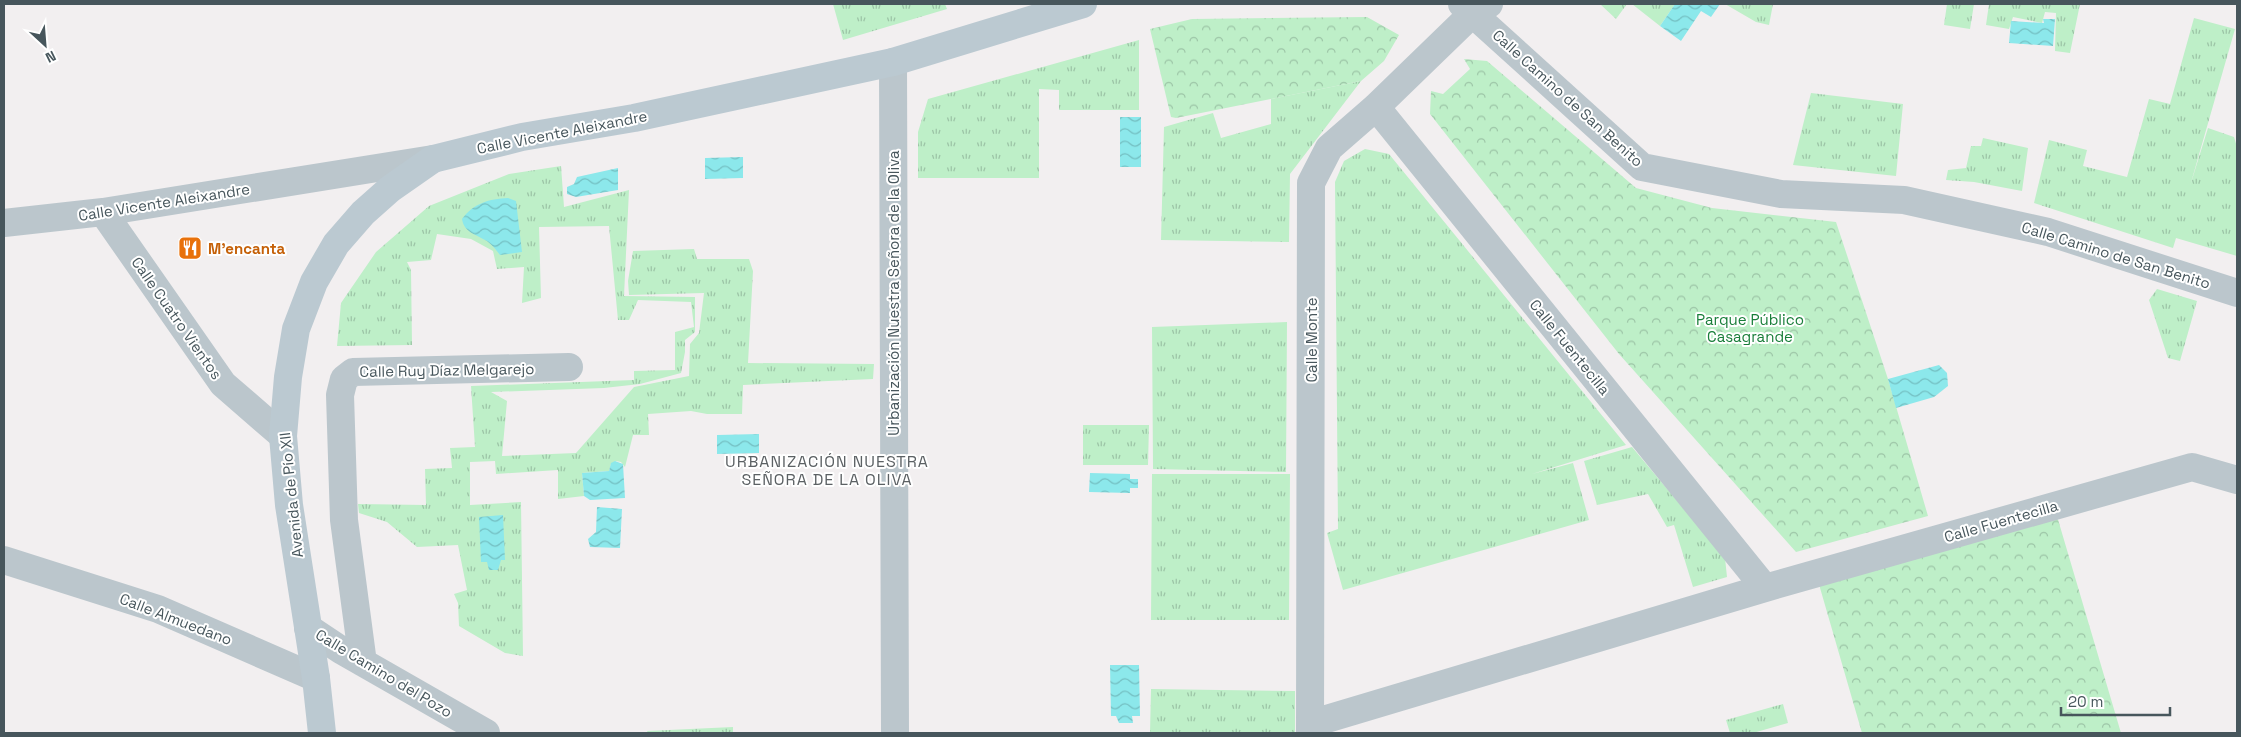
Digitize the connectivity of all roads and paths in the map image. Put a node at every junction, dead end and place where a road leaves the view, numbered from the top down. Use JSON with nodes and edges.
{"nodes":[{"id":1,"x":1083,"y":4,"type":"edge"},
{"id":2,"x":1475,"y":7,"type":"edge"},
{"id":3,"x":893,"y":62,"type":"junction"},
{"id":4,"x":1376,"y":107,"type":"junction"},
{"id":5,"x":433,"y":159,"type":"junction"},
{"id":6,"x":104,"y":212,"type":"junction"},
{"id":7,"x":4,"y":223,"type":"edge"},
{"id":8,"x":2237,"y":293,"type":"edge"},
{"id":9,"x":569,"y":367,"type":"dead end"},
{"id":10,"x":283,"y":436,"type":"junction"},
{"id":11,"x":2237,"y":480,"type":"edge"},
{"id":12,"x":4,"y":560,"type":"edge"},
{"id":13,"x":1765,"y":588,"type":"junction"},
{"id":14,"x":308,"y":628,"type":"junction"},
{"id":15,"x":363,"y":663,"type":"junction"},
{"id":16,"x":316,"y":678,"type":"junction"},
{"id":17,"x":1310,"y":729,"type":"edge"},
{"id":18,"x":322,"y":733,"type":"edge"},
{"id":19,"x":486,"y":733,"type":"edge"},
{"id":20,"x":895,"y":733,"type":"edge"}],
"edges":[{"from":1,"to":3,"type":"main road","name":"Calle Vicente Aleixandre"},
{"from":2,"to":4,"type":"street","name":"Calle Monte"},
{"from":2,"to":8,"type":"street","name":"Calle Camino de San Benito"},
{"from":3,"to":5,"type":"main road","name":"Calle Vicente Aleixandre"},
{"from":3,"to":20,"type":"street","name":"Urbanización Nuestra Señora de la Oliva"},
{"from":4,"to":13,"type":"street","name":"Calle Fuentecilla"},
{"from":4,"to":17,"type":"street","name":"Calle Monte"},
{"from":5,"to":6,"type":"street","name":"Calle Vicente Aleixandre"},
{"from":5,"to":10,"type":"main road","name":"Avenida de Pío XII"},
{"from":6,"to":7,"type":"street","name":"Calle Vicente Aleixandre"},
{"from":6,"to":10,"type":"street","name":"Calle Cuatro Vientos"},
{"from":9,"to":15,"type":"street","name":"Calle Ruy Díaz Melgarejo"},
{"from":10,"to":14,"type":"main road","name":"Avenida de Pío XII"},
{"from":11,"to":13,"type":"street","name":"Calle Fuentecilla"},
{"from":12,"to":16,"type":"street","name":"Calle Almuedano"},
{"from":13,"to":17,"type":"street","name":"Calle Fuentecilla"},
{"from":14,"to":15,"type":"street","name":"Calle Camino del Pozo"},
{"from":14,"to":16,"type":"main road","name":"Avenida de Pío XII"},
{"from":15,"to":19,"type":"street","name":"Calle Camino del Pozo"},
{"from":16,"to":18,"type":"main road","name":"Avenida de Pío XII"}]}
